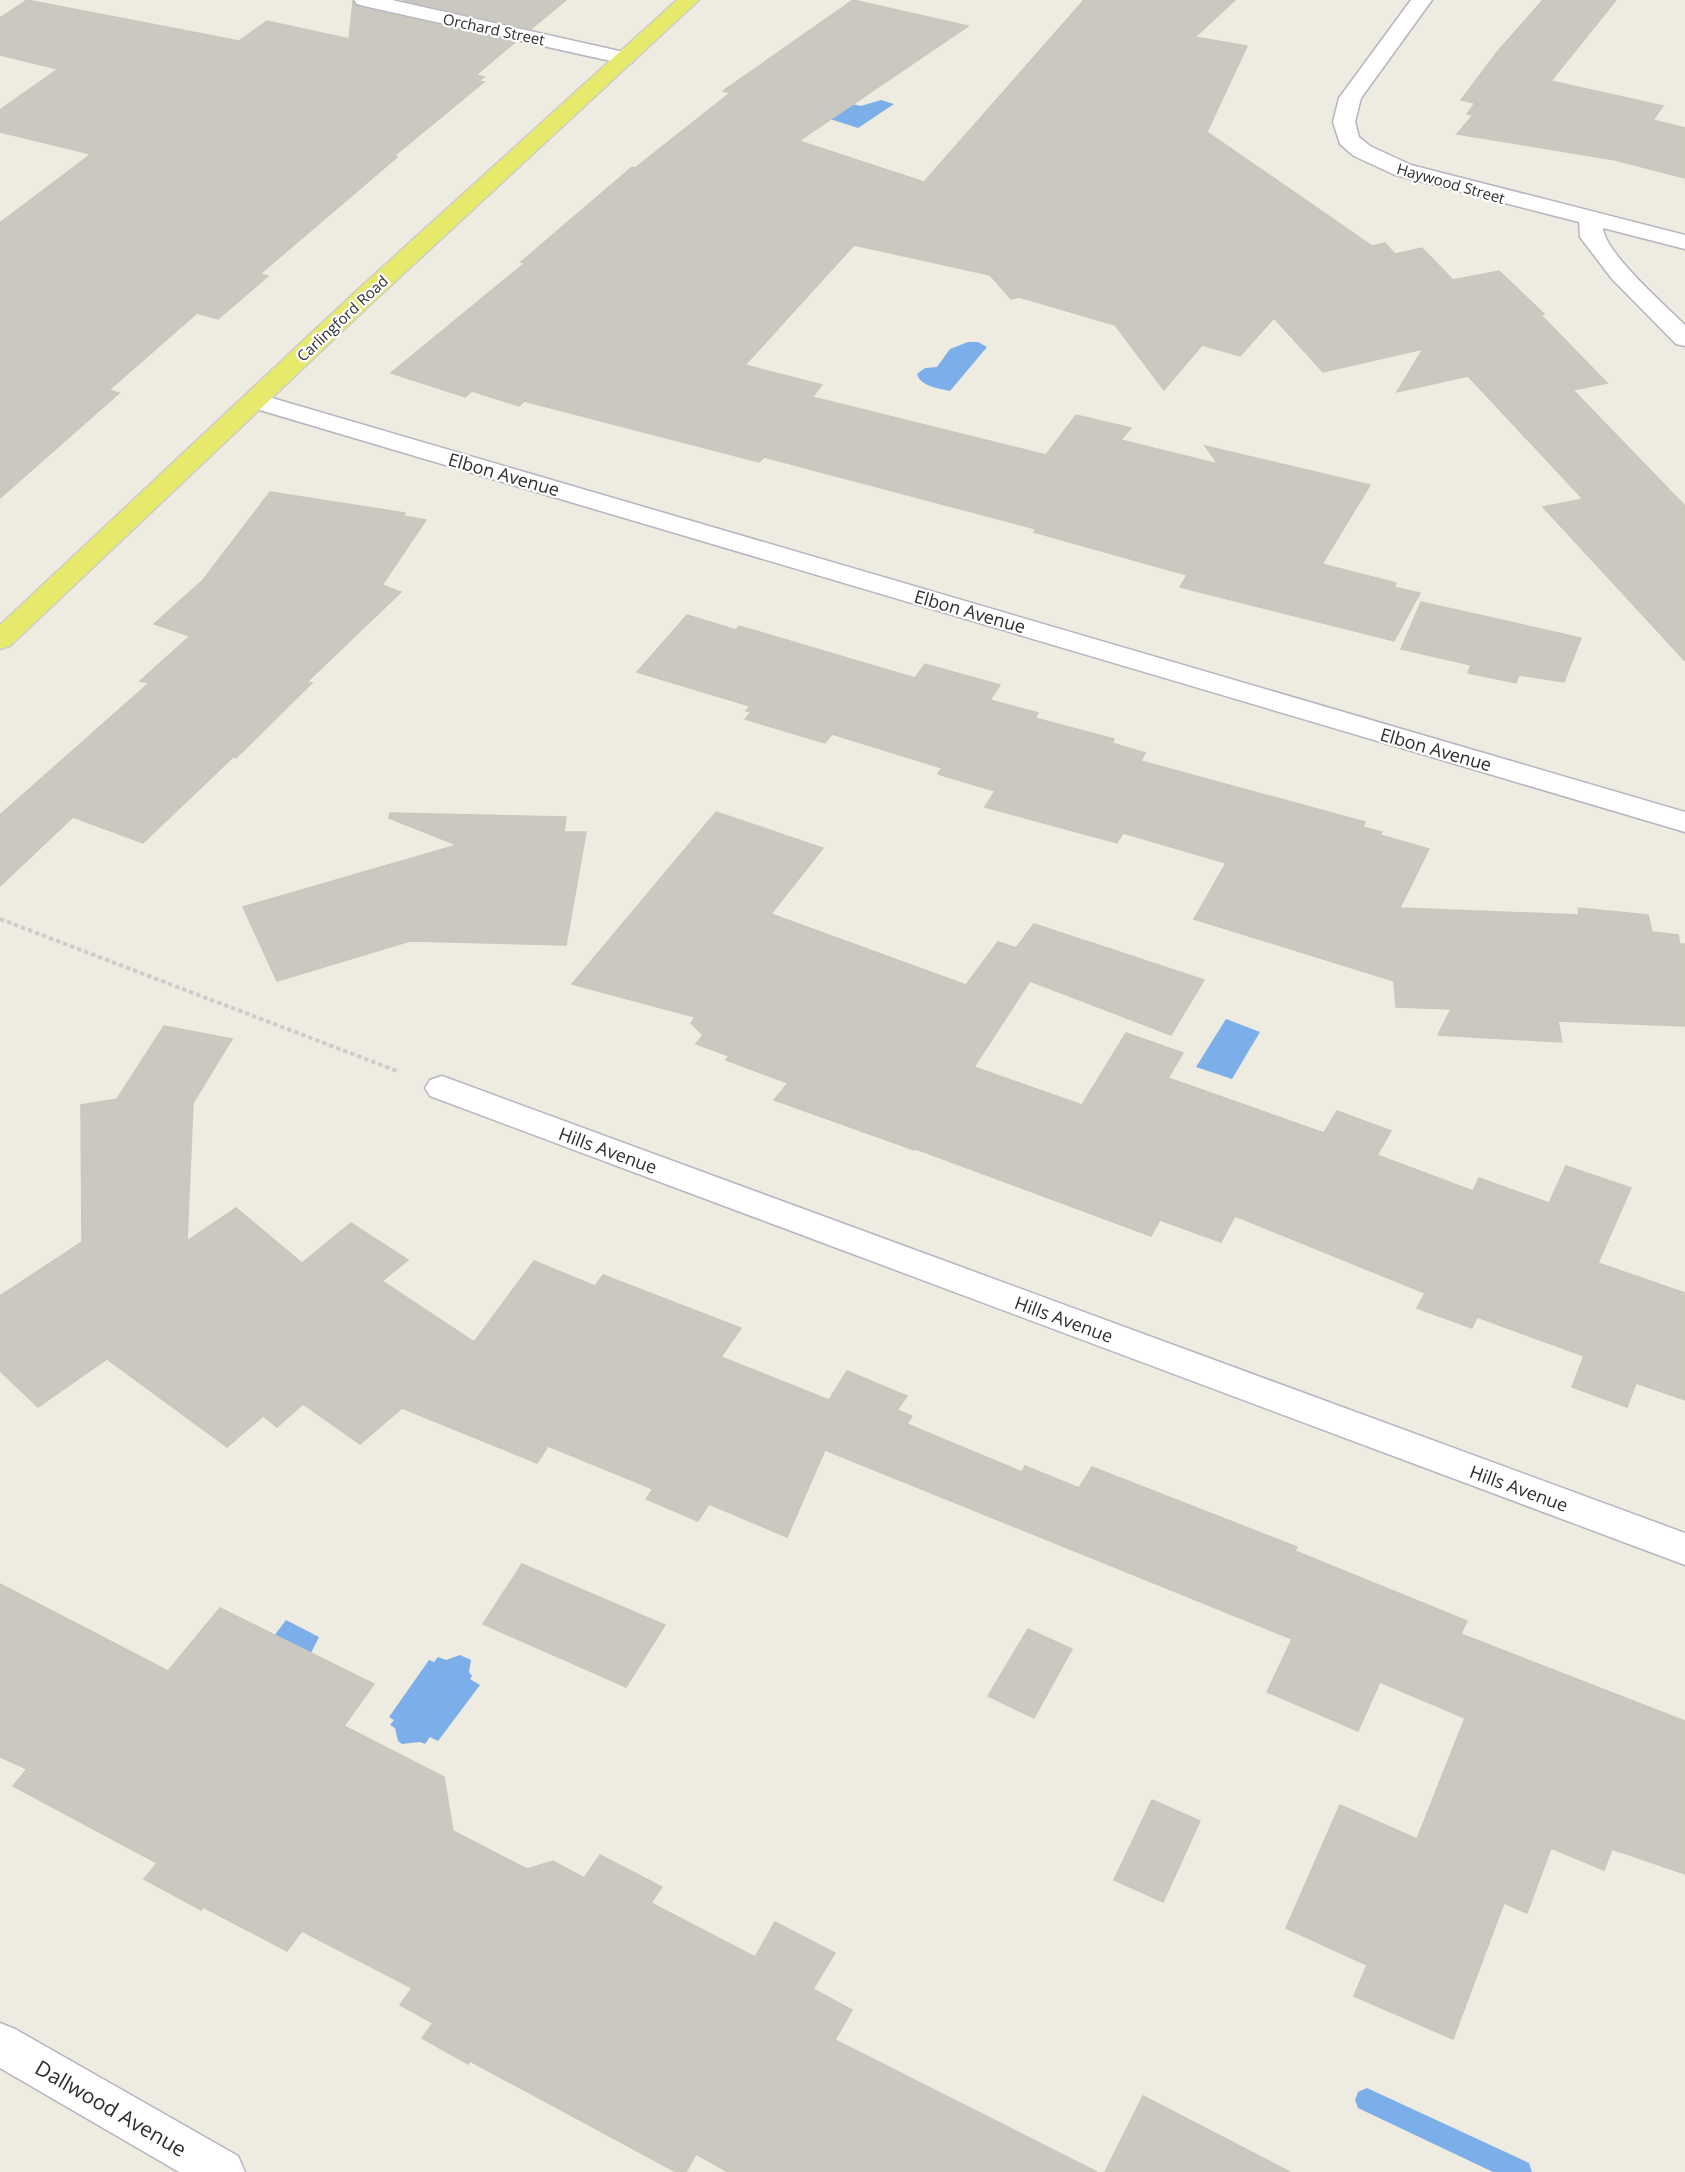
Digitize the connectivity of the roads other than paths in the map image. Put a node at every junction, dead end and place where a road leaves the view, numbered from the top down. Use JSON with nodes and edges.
{"nodes":[{"id":1,"x":364,"y":0,"type":"edge"},
{"id":2,"x":688,"y":0,"type":"edge"},
{"id":3,"x":1422,"y":0,"type":"edge"},
{"id":4,"x":624,"y":58,"type":"junction"},
{"id":5,"x":1591,"y":220,"type":"junction"},
{"id":6,"x":1685,"y":242,"type":"edge"},
{"id":7,"x":1685,"y":339,"type":"edge"},
{"id":8,"x":255,"y":401,"type":"junction"},
{"id":9,"x":0,"y":640,"type":"edge"},
{"id":10,"x":1685,"y":822,"type":"edge"},
{"id":11,"x":442,"y":1088,"type":"road end"},
{"id":12,"x":1685,"y":1549,"type":"edge"},
{"id":13,"x":0,"y":2044,"type":"edge"},
{"id":14,"x":222,"y":2172,"type":"edge"}],
"edges":[{"from":1,"to":4,"type":"street","name":"Orchard Street"},
{"from":2,"to":4,"type":"main road","name":"Carlingford Road"},
{"from":3,"to":5,"type":"street","name":"Haywood Street"},
{"from":4,"to":8,"type":"main road","name":"Carlingford Road"},
{"from":5,"to":6,"type":"street","name":"Haywood Street"},
{"from":5,"to":7,"type":"street"},
{"from":8,"to":9,"type":"main road","name":"Carlingford Road"},
{"from":8,"to":10,"type":"street","name":"Elbon Avenue"},
{"from":11,"to":12,"type":"street","name":"Hills Avenue"},
{"from":13,"to":14,"type":"street","name":"Dallwood Avenue"}]}
